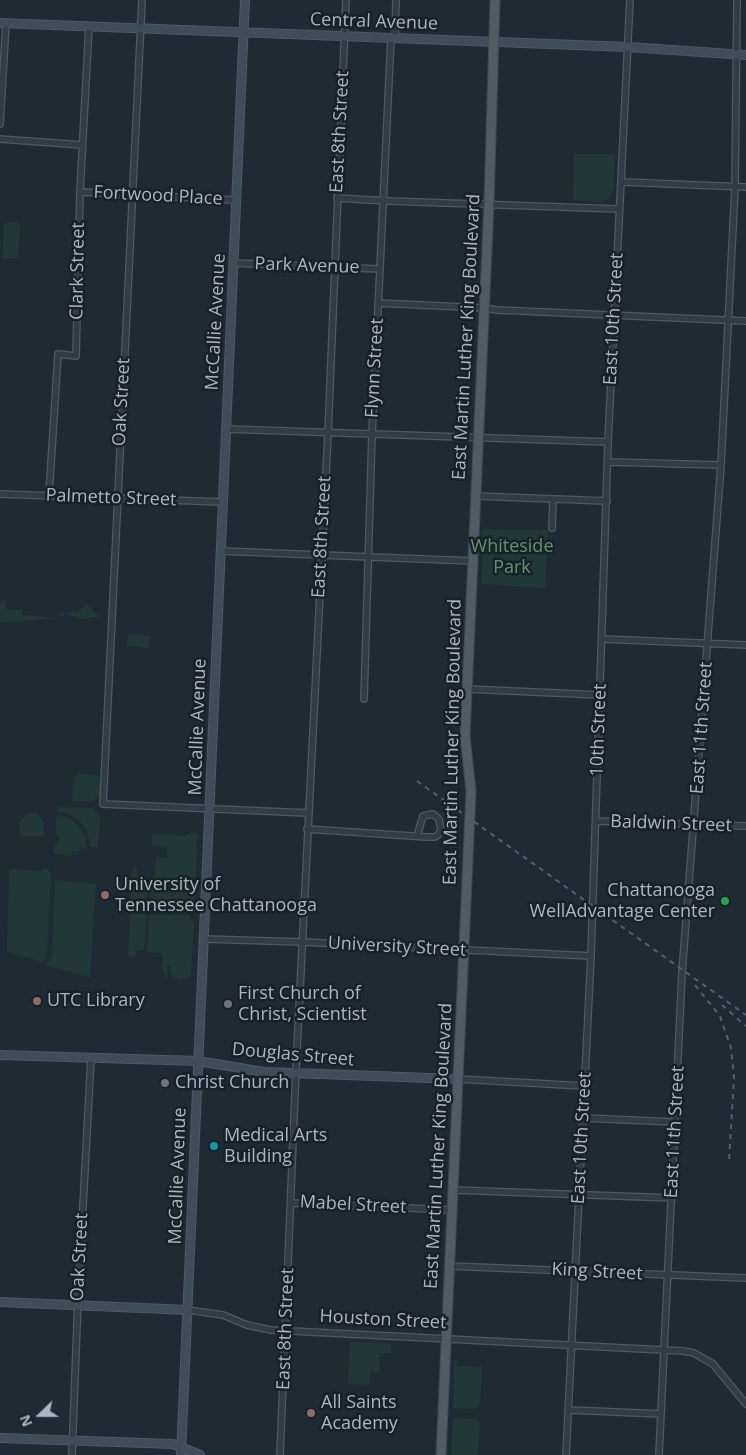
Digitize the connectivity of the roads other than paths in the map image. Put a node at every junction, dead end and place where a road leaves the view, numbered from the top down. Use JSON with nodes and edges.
{"nodes":[{"id":1,"x":142,"y":0,"type":"edge"},
{"id":2,"x":245,"y":0,"type":"edge"},
{"id":3,"x":346,"y":0,"type":"edge"},
{"id":4,"x":396,"y":0,"type":"edge"},
{"id":5,"x":496,"y":0,"type":"edge"},
{"id":6,"x":630,"y":0,"type":"edge"},
{"id":7,"x":737,"y":0,"type":"edge"},
{"id":8,"x":3,"y":23,"type":"edge"},
{"id":9,"x":89,"y":26,"type":"junction"},
{"id":10,"x":142,"y":29,"type":"junction"},
{"id":11,"x":244,"y":33,"type":"junction"},
{"id":12,"x":345,"y":36,"type":"junction"},
{"id":13,"x":393,"y":38,"type":"junction"},
{"id":14,"x":496,"y":42,"type":"junction"},
{"id":15,"x":628,"y":47,"type":"junction"},
{"id":16,"x":736,"y":54,"type":"junction"},
{"id":17,"x":746,"y":55,"type":"edge"},
{"id":18,"x":0,"y":124,"type":"edge"},
{"id":19,"x":0,"y":139,"type":"edge"},
{"id":20,"x":82,"y":145,"type":"junction"},
{"id":21,"x":622,"y":182,"type":"junction"},
{"id":22,"x":735,"y":187,"type":"junction"},
{"id":23,"x":746,"y":187,"type":"edge"},
{"id":24,"x":80,"y":192,"type":"junction"},
{"id":25,"x":132,"y":197,"type":"junction"},
{"id":26,"x":337,"y":198,"type":"junction"},
{"id":27,"x":236,"y":200,"type":"junction"},
{"id":28,"x":383,"y":200,"type":"junction"},
{"id":29,"x":489,"y":204,"type":"junction"},
{"id":30,"x":618,"y":209,"type":"junction"},
{"id":31,"x":234,"y":263,"type":"junction"},
{"id":32,"x":334,"y":268,"type":"junction"},
{"id":33,"x":380,"y":269,"type":"junction"},
{"id":34,"x":378,"y":303,"type":"junction"},
{"id":35,"x":485,"y":308,"type":"junction"},
{"id":36,"x":614,"y":314,"type":"junction"},
{"id":37,"x":728,"y":320,"type":"junction"},
{"id":38,"x":746,"y":321,"type":"edge"},
{"id":39,"x":226,"y":429,"type":"junction"},
{"id":40,"x":328,"y":434,"type":"junction"},
{"id":41,"x":372,"y":435,"type":"junction"},
{"id":42,"x":478,"y":438,"type":"junction"},
{"id":43,"x":608,"y":442,"type":"junction"},
{"id":44,"x":608,"y":462,"type":"junction"},
{"id":45,"x":721,"y":466,"type":"junction"},
{"id":46,"x":0,"y":494,"type":"edge"},
{"id":47,"x":49,"y":495,"type":"junction"},
{"id":48,"x":475,"y":496,"type":"junction"},
{"id":49,"x":117,"y":498,"type":"junction"},
{"id":50,"x":553,"y":500,"type":"junction"},
{"id":51,"x":607,"y":501,"type":"junction"},
{"id":52,"x":222,"y":502,"type":"junction"},
{"id":53,"x":552,"y":528,"type":"dead end"},
{"id":54,"x":220,"y":551,"type":"junction"},
{"id":55,"x":321,"y":555,"type":"junction"},
{"id":56,"x":368,"y":557,"type":"junction"},
{"id":57,"x":473,"y":561,"type":"junction"},
{"id":58,"x":602,"y":639,"type":"junction"},
{"id":59,"x":708,"y":644,"type":"junction"},
{"id":60,"x":746,"y":645,"type":"edge"},
{"id":61,"x":467,"y":689,"type":"junction"},
{"id":62,"x":600,"y":695,"type":"junction"},
{"id":63,"x":364,"y":699,"type":"dead end"},
{"id":64,"x":209,"y":809,"type":"junction"},
{"id":65,"x":308,"y":813,"type":"junction"},
{"id":66,"x":596,"y":821,"type":"junction"},
{"id":67,"x":694,"y":825,"type":"junction"},
{"id":68,"x":746,"y":826,"type":"edge"},
{"id":69,"x":307,"y":829,"type":"junction"},
{"id":70,"x":417,"y":836,"type":"junction"},
{"id":71,"x":204,"y":939,"type":"junction"},
{"id":72,"x":302,"y":942,"type":"junction"},
{"id":73,"x":464,"y":951,"type":"junction"},
{"id":74,"x":591,"y":956,"type":"junction"},
{"id":75,"x":0,"y":1055,"type":"edge"},
{"id":76,"x":91,"y":1058,"type":"junction"},
{"id":77,"x":198,"y":1062,"type":"junction"},
{"id":78,"x":296,"y":1073,"type":"junction"},
{"id":79,"x":458,"y":1079,"type":"junction"},
{"id":80,"x":584,"y":1086,"type":"junction"},
{"id":81,"x":583,"y":1118,"type":"junction"},
{"id":82,"x":675,"y":1122,"type":"junction"},
{"id":83,"x":453,"y":1190,"type":"junction"},
{"id":84,"x":579,"y":1194,"type":"junction"},
{"id":85,"x":672,"y":1198,"type":"junction"},
{"id":86,"x":291,"y":1203,"type":"junction"},
{"id":87,"x":452,"y":1210,"type":"junction"},
{"id":88,"x":449,"y":1266,"type":"junction"},
{"id":89,"x":575,"y":1271,"type":"junction"},
{"id":90,"x":668,"y":1275,"type":"junction"},
{"id":91,"x":746,"y":1278,"type":"edge"},
{"id":92,"x":0,"y":1302,"type":"edge"},
{"id":93,"x":77,"y":1306,"type":"junction"},
{"id":94,"x":188,"y":1310,"type":"junction"},
{"id":95,"x":287,"y":1330,"type":"junction"},
{"id":96,"x":446,"y":1338,"type":"junction"},
{"id":97,"x":571,"y":1344,"type":"junction"},
{"id":98,"x":664,"y":1349,"type":"junction"},
{"id":99,"x":746,"y":1404,"type":"edge"},
{"id":100,"x":569,"y":1410,"type":"junction"},
{"id":101,"x":661,"y":1414,"type":"junction"},
{"id":102,"x":0,"y":1438,"type":"edge"},
{"id":103,"x":72,"y":1441,"type":"junction"},
{"id":104,"x":181,"y":1451,"type":"edge"},
{"id":105,"x":72,"y":1455,"type":"edge"},
{"id":106,"x":200,"y":1455,"type":"edge"},
{"id":107,"x":280,"y":1455,"type":"edge"},
{"id":108,"x":442,"y":1455,"type":"edge"},
{"id":109,"x":566,"y":1455,"type":"edge"},
{"id":110,"x":659,"y":1455,"type":"edge"}],
"edges":[{"from":1,"to":10,"type":"street","name":"Oak Street"},
{"from":2,"to":11,"type":"main road","name":"McCallie Avenue"},
{"from":3,"to":12,"type":"street","name":"East 8th Street"},
{"from":4,"to":13,"type":"street","name":"Flynn Street"},
{"from":5,"to":14,"type":"main road","name":"East Martin Luther King Boulevard"},
{"from":6,"to":15,"type":"street","name":"East 10th Street"},
{"from":7,"to":16,"type":"street","name":"East 11th Street"},
{"from":8,"to":9,"type":"main road","name":"Central Avenue"},
{"from":8,"to":18,"type":"street"},
{"from":9,"to":10,"type":"main road","name":"Central Avenue"},
{"from":9,"to":20,"type":"street","name":"Clark Street"},
{"from":10,"to":11,"type":"main road","name":"Central Avenue"},
{"from":10,"to":25,"type":"street","name":"Oak Street"},
{"from":11,"to":12,"type":"main road","name":"Central Avenue"},
{"from":11,"to":27,"type":"main road","name":"McCallie Avenue"},
{"from":12,"to":13,"type":"main road","name":"Central Avenue"},
{"from":12,"to":26,"type":"street","name":"East 8th Street"},
{"from":13,"to":14,"type":"main road","name":"Central Avenue"},
{"from":13,"to":28,"type":"street","name":"Flynn Street"},
{"from":14,"to":15,"type":"main road","name":"Central Avenue"},
{"from":14,"to":29,"type":"main road","name":"East Martin Luther King Boulevard"},
{"from":15,"to":16,"type":"main road","name":"Central Avenue"},
{"from":15,"to":21,"type":"street","name":"East 10th Street"},
{"from":16,"to":17,"type":"main road","name":"Central Avenue"},
{"from":16,"to":22,"type":"street","name":"East 11th Street"},
{"from":19,"to":20,"type":"street"},
{"from":20,"to":24,"type":"street","name":"Clark Street"},
{"from":21,"to":22,"type":"street"},
{"from":21,"to":30,"type":"street","name":"East 10th Street"},
{"from":22,"to":23,"type":"street"},
{"from":22,"to":37,"type":"street","name":"East 11th Street"},
{"from":24,"to":25,"type":"street","name":"Fortwood Place"},
{"from":24,"to":47,"type":"street","name":"Clark Street"},
{"from":25,"to":27,"type":"street","name":"Fortwood Place"},
{"from":25,"to":49,"type":"street","name":"Oak Street"},
{"from":26,"to":28,"type":"street"},
{"from":26,"to":32,"type":"street","name":"East 8th Street"},
{"from":27,"to":31,"type":"main road","name":"McCallie Avenue"},
{"from":28,"to":29,"type":"street"},
{"from":28,"to":33,"type":"street","name":"Flynn Street"},
{"from":29,"to":30,"type":"street"},
{"from":29,"to":35,"type":"main road","name":"East Martin Luther King Boulevard"},
{"from":30,"to":36,"type":"street","name":"East 10th Street"},
{"from":31,"to":32,"type":"street","name":"Park Avenue"},
{"from":31,"to":39,"type":"main road","name":"McCallie Avenue"},
{"from":32,"to":33,"type":"street","name":"Park Avenue"},
{"from":32,"to":40,"type":"street","name":"East 8th Street"},
{"from":33,"to":34,"type":"street","name":"Flynn Street"},
{"from":34,"to":35,"type":"street"},
{"from":34,"to":41,"type":"street","name":"Flynn Street"},
{"from":35,"to":36,"type":"street"},
{"from":35,"to":42,"type":"main road","name":"East Martin Luther King Boulevard"},
{"from":36,"to":37,"type":"street"},
{"from":36,"to":43,"type":"street","name":"East 10th Street"},
{"from":37,"to":38,"type":"street"},
{"from":37,"to":45,"type":"street","name":"East 11th Street"},
{"from":39,"to":40,"type":"street"},
{"from":39,"to":52,"type":"main road","name":"McCallie Avenue"},
{"from":40,"to":41,"type":"street"},
{"from":40,"to":55,"type":"street","name":"East 8th Street"},
{"from":41,"to":42,"type":"street"},
{"from":41,"to":56,"type":"street","name":"Flynn Street"},
{"from":42,"to":43,"type":"street"},
{"from":42,"to":48,"type":"main road","name":"East Martin Luther King Boulevard"},
{"from":43,"to":44,"type":"street","name":"East 10th Street"},
{"from":44,"to":45,"type":"street"},
{"from":44,"to":51,"type":"street","name":"East 10th Street"},
{"from":45,"to":59,"type":"street","name":"East 11th Street"},
{"from":46,"to":47,"type":"street","name":"Palmetto Street"},
{"from":47,"to":49,"type":"street","name":"Palmetto Street"},
{"from":48,"to":50,"type":"street"},
{"from":48,"to":57,"type":"main road","name":"East Martin Luther King Boulevard"},
{"from":49,"to":52,"type":"street","name":"Palmetto Street"},
{"from":49,"to":64,"type":"street","name":"Oak Street"},
{"from":50,"to":51,"type":"street"},
{"from":50,"to":53,"type":"street"},
{"from":51,"to":58,"type":"street","name":"East 10th Street"},
{"from":52,"to":54,"type":"main road","name":"McCallie Avenue"},
{"from":54,"to":55,"type":"street"},
{"from":54,"to":64,"type":"main road","name":"McCallie Avenue"},
{"from":55,"to":56,"type":"street"},
{"from":55,"to":65,"type":"street","name":"East 8th Street"},
{"from":56,"to":57,"type":"street"},
{"from":56,"to":63,"type":"street","name":"Flynn Street"},
{"from":57,"to":61,"type":"main road","name":"East Martin Luther King Boulevard"},
{"from":58,"to":59,"type":"street"},
{"from":58,"to":62,"type":"street","name":"10th Street"},
{"from":59,"to":60,"type":"street"},
{"from":59,"to":67,"type":"street","name":"East 11th Street"},
{"from":61,"to":62,"type":"street"},
{"from":61,"to":73,"type":"main road","name":"East Martin Luther King Boulevard"},
{"from":62,"to":66,"type":"street","name":"10th Street"},
{"from":64,"to":65,"type":"street"},
{"from":64,"to":71,"type":"main road","name":"McCallie Avenue"},
{"from":65,"to":69,"type":"street","name":"East 8th Street"},
{"from":66,"to":67,"type":"street","name":"Baldwin Street"},
{"from":66,"to":74,"type":"street","name":"East 10th Street"},
{"from":67,"to":68,"type":"street","name":"Baldwin Street"},
{"from":67,"to":82,"type":"street","name":"East 11th Street"},
{"from":69,"to":70,"type":"street"},
{"from":69,"to":72,"type":"street","name":"East 8th Street"},
{"from":70,"to":70,"type":"street"},
{"from":71,"to":72,"type":"street","name":"University Street"},
{"from":71,"to":77,"type":"main road","name":"McCallie Avenue"},
{"from":72,"to":73,"type":"street","name":"University Street"},
{"from":72,"to":78,"type":"street","name":"East 8th Street"},
{"from":73,"to":74,"type":"street","name":"University Street"},
{"from":73,"to":79,"type":"main road","name":"East Martin Luther King Boulevard"},
{"from":74,"to":80,"type":"street","name":"East 10th Street"},
{"from":75,"to":76,"type":"main road","name":"Douglas Street"},
{"from":76,"to":77,"type":"main road","name":"Douglas Street"},
{"from":76,"to":93,"type":"street","name":"Oak Street"},
{"from":77,"to":78,"type":"main road","name":"Douglas Street"},
{"from":77,"to":94,"type":"main road","name":"McCallie Avenue"},
{"from":78,"to":79,"type":"main road","name":"Douglas Street"},
{"from":78,"to":86,"type":"street","name":"Mabel Street"},
{"from":79,"to":80,"type":"street","name":"Douglas Street"},
{"from":79,"to":83,"type":"main road","name":"East Martin Luther King Boulevard"},
{"from":80,"to":81,"type":"street","name":"East 10th Street"},
{"from":81,"to":82,"type":"street"},
{"from":81,"to":84,"type":"street","name":"East 10th Street"},
{"from":82,"to":85,"type":"street","name":"East 11th Street"},
{"from":83,"to":84,"type":"street"},
{"from":83,"to":87,"type":"main road","name":"East Martin Luther King Boulevard"},
{"from":84,"to":85,"type":"street"},
{"from":84,"to":89,"type":"street","name":"East 10th Street"},
{"from":85,"to":90,"type":"street","name":"East 11th Street"},
{"from":86,"to":87,"type":"street","name":"Mabel Street"},
{"from":86,"to":95,"type":"street","name":"East 8th Street"},
{"from":87,"to":88,"type":"main road","name":"East Martin Luther King Boulevard"},
{"from":88,"to":89,"type":"street","name":"King Street"},
{"from":88,"to":96,"type":"main road","name":"East Martin Luther King Boulevard"},
{"from":89,"to":90,"type":"street","name":"King Street"},
{"from":89,"to":97,"type":"street","name":"East 10th Street"},
{"from":90,"to":91,"type":"street","name":"King Street"},
{"from":90,"to":98,"type":"street","name":"East 11th Street"},
{"from":92,"to":93,"type":"main road","name":"Houston Street"},
{"from":93,"to":94,"type":"main road","name":"Houston Street"},
{"from":93,"to":103,"type":"street","name":"Oak Street"},
{"from":94,"to":95,"type":"street","name":"Houston Street"},
{"from":94,"to":104,"type":"main road","name":"McCallie Avenue"},
{"from":95,"to":96,"type":"street","name":"Houston Street"},
{"from":95,"to":107,"type":"street","name":"East 8th Street"},
{"from":96,"to":97,"type":"street","name":"Houston Street"},
{"from":96,"to":108,"type":"main road","name":"East Martin Luther King Boulevard"},
{"from":97,"to":98,"type":"street","name":"Houston Street"},
{"from":97,"to":100,"type":"street","name":"East 10th Street"},
{"from":98,"to":99,"type":"street","name":"Houston Street"},
{"from":98,"to":101,"type":"street","name":"East 11th Street"},
{"from":100,"to":101,"type":"street"},
{"from":100,"to":109,"type":"street","name":"East 10th Street"},
{"from":101,"to":110,"type":"street","name":"East 11th Street"},
{"from":102,"to":103,"type":"main road"},
{"from":103,"to":104,"type":"main road"},
{"from":103,"to":105,"type":"street","name":"Oak Street"},
{"from":104,"to":106,"type":"main road"}]}
